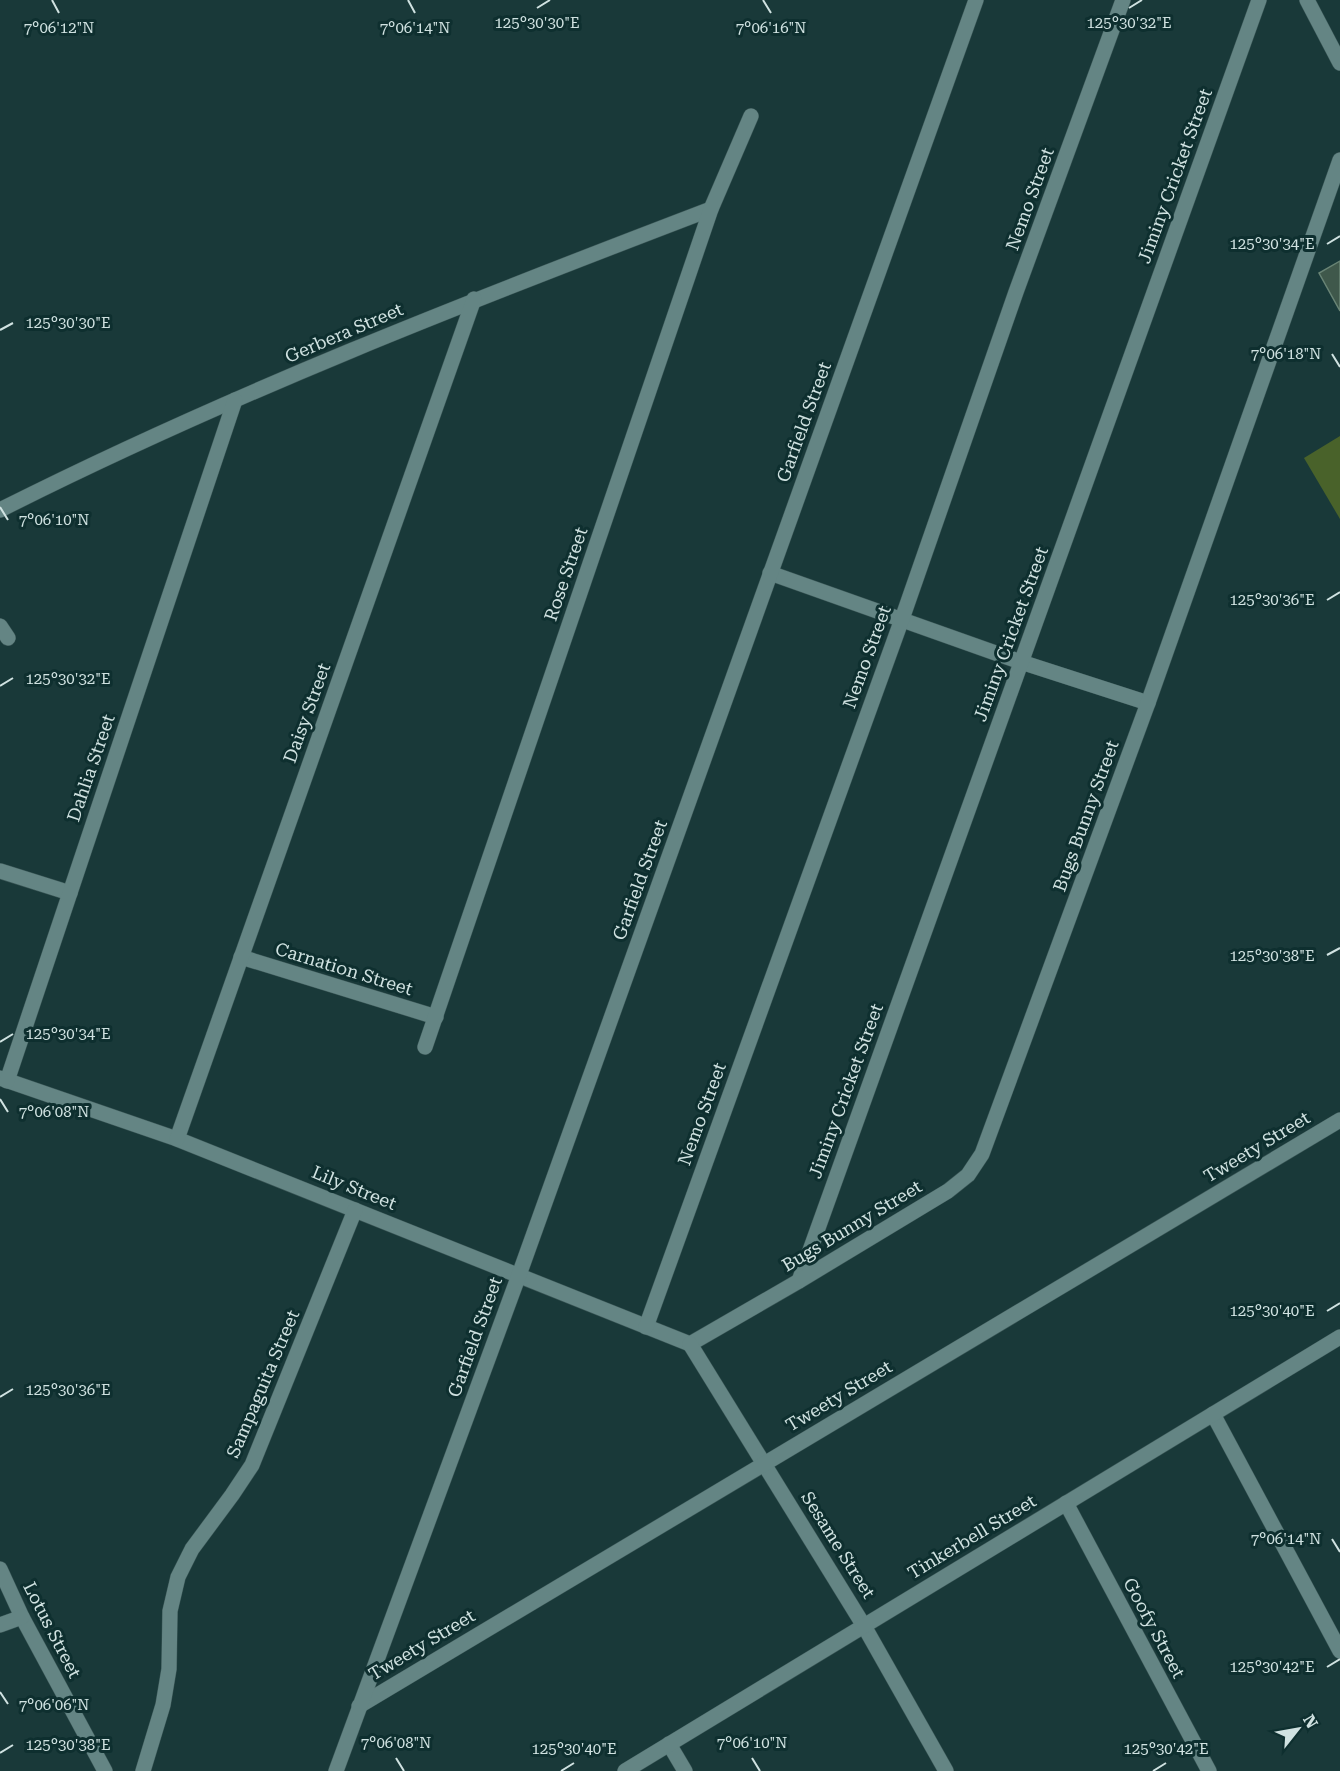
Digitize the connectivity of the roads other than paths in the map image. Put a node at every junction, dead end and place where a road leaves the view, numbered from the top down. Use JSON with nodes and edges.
{"nodes":[{"id":1,"x":976,"y":0,"type":"edge"},
{"id":2,"x":1123,"y":0,"type":"edge"},
{"id":3,"x":1259,"y":0,"type":"edge"},
{"id":4,"x":1307,"y":0,"type":"edge"},
{"id":5,"x":1340,"y":63,"type":"edge"},
{"id":6,"x":751,"y":116,"type":"dead end"},
{"id":7,"x":1340,"y":160,"type":"edge"},
{"id":8,"x":711,"y":209,"type":"junction"},
{"id":9,"x":474,"y":299,"type":"junction"},
{"id":10,"x":235,"y":400,"type":"junction"},
{"id":11,"x":0,"y":510,"type":"edge"},
{"id":12,"x":770,"y":573,"type":"junction"},
{"id":13,"x":902,"y":619,"type":"junction"},
{"id":14,"x":1021,"y":662,"type":"junction"},
{"id":15,"x":1148,"y":703,"type":"junction"},
{"id":16,"x":0,"y":872,"type":"edge"},
{"id":17,"x":70,"y":893,"type":"junction"},
{"id":18,"x":241,"y":957,"type":"junction"},
{"id":19,"x":436,"y":1017,"type":"junction"},
{"id":20,"x":425,"y":1047,"type":"dead end"},
{"id":21,"x":3,"y":1080,"type":"edge"},
{"id":22,"x":1340,"y":1120,"type":"edge"},
{"id":23,"x":177,"y":1139,"type":"junction"},
{"id":24,"x":355,"y":1210,"type":"junction"},
{"id":25,"x":519,"y":1275,"type":"junction"},
{"id":26,"x":799,"y":1281,"type":"junction"},
{"id":27,"x":646,"y":1327,"type":"junction"},
{"id":28,"x":1340,"y":1337,"type":"edge"},
{"id":29,"x":690,"y":1344,"type":"junction"},
{"id":30,"x":1212,"y":1414,"type":"junction"},
{"id":31,"x":764,"y":1464,"type":"junction"},
{"id":32,"x":1066,"y":1503,"type":"junction"},
{"id":33,"x":0,"y":1569,"type":"edge"},
{"id":34,"x":22,"y":1617,"type":"junction"},
{"id":35,"x":0,"y":1625,"type":"edge"},
{"id":36,"x":864,"y":1626,"type":"junction"},
{"id":37,"x":1340,"y":1651,"type":"edge"},
{"id":38,"x":359,"y":1706,"type":"junction"},
{"id":39,"x":669,"y":1744,"type":"junction"},
{"id":40,"x":105,"y":1771,"type":"edge"},
{"id":41,"x":143,"y":1771,"type":"edge"},
{"id":42,"x":336,"y":1771,"type":"edge"},
{"id":43,"x":625,"y":1771,"type":"edge"},
{"id":44,"x":685,"y":1771,"type":"edge"},
{"id":45,"x":946,"y":1771,"type":"edge"},
{"id":46,"x":1209,"y":1771,"type":"edge"}],
"edges":[{"from":1,"to":12,"type":"street","name":"Garfield Street"},
{"from":2,"to":13,"type":"street","name":"Nemo Street"},
{"from":3,"to":14,"type":"street","name":"Jiminy Cricket Street"},
{"from":4,"to":5,"type":"street"},
{"from":6,"to":8,"type":"street","name":"Rose Street"},
{"from":7,"to":15,"type":"street","name":"Bugs Bunny Street"},
{"from":8,"to":9,"type":"street","name":"Gerbera Street"},
{"from":8,"to":19,"type":"street","name":"Rose Street"},
{"from":9,"to":10,"type":"street","name":"Gerbera Street"},
{"from":9,"to":18,"type":"street","name":"Daisy Street"},
{"from":10,"to":11,"type":"street","name":"Gerbera Street"},
{"from":10,"to":17,"type":"street","name":"Dahlia Street"},
{"from":12,"to":13,"type":"street"},
{"from":12,"to":25,"type":"street","name":"Garfield Street"},
{"from":13,"to":14,"type":"street"},
{"from":13,"to":27,"type":"street","name":"Nemo Street"},
{"from":14,"to":15,"type":"street"},
{"from":14,"to":26,"type":"street","name":"Jiminy Cricket Street"},
{"from":15,"to":26,"type":"street","name":"Bugs Bunny Street"},
{"from":16,"to":17,"type":"street"},
{"from":17,"to":21,"type":"street","name":"Dahlia Street"},
{"from":18,"to":19,"type":"street","name":"Carnation Street"},
{"from":18,"to":23,"type":"street","name":"Daisy Street"},
{"from":19,"to":20,"type":"street","name":"Rose Street"},
{"from":21,"to":23,"type":"street","name":"Lily Street"},
{"from":22,"to":31,"type":"street","name":"Tweety Street"},
{"from":23,"to":24,"type":"street","name":"Lily Street"},
{"from":24,"to":25,"type":"street","name":"Lily Street"},
{"from":24,"to":41,"type":"street","name":"Sampaguita Street"},
{"from":25,"to":27,"type":"street","name":"Lily Street"},
{"from":25,"to":38,"type":"street","name":"Garfield Street"},
{"from":26,"to":29,"type":"street","name":"Bugs Bunny Street"},
{"from":27,"to":29,"type":"street","name":"Lily Street"},
{"from":28,"to":30,"type":"street","name":"Tinkerbell Street"},
{"from":29,"to":31,"type":"street","name":"Sesame Street"},
{"from":30,"to":32,"type":"street","name":"Tinkerbell Street"},
{"from":30,"to":37,"type":"street"},
{"from":31,"to":36,"type":"street","name":"Sesame Street"},
{"from":31,"to":38,"type":"street","name":"Tweety Street"},
{"from":32,"to":36,"type":"street","name":"Tinkerbell Street"},
{"from":32,"to":46,"type":"street","name":"Goofy Street"},
{"from":33,"to":34,"type":"street","name":"Lotus Street"},
{"from":34,"to":35,"type":"street"},
{"from":34,"to":40,"type":"street","name":"Lotus Street"},
{"from":36,"to":39,"type":"street","name":"Tinkerbell Street"},
{"from":36,"to":45,"type":"street","name":"Sesame Street"},
{"from":38,"to":42,"type":"street","name":"Garfield Street"},
{"from":39,"to":43,"type":"street","name":"Tinkerbell Street"},
{"from":39,"to":44,"type":"street"}]}
